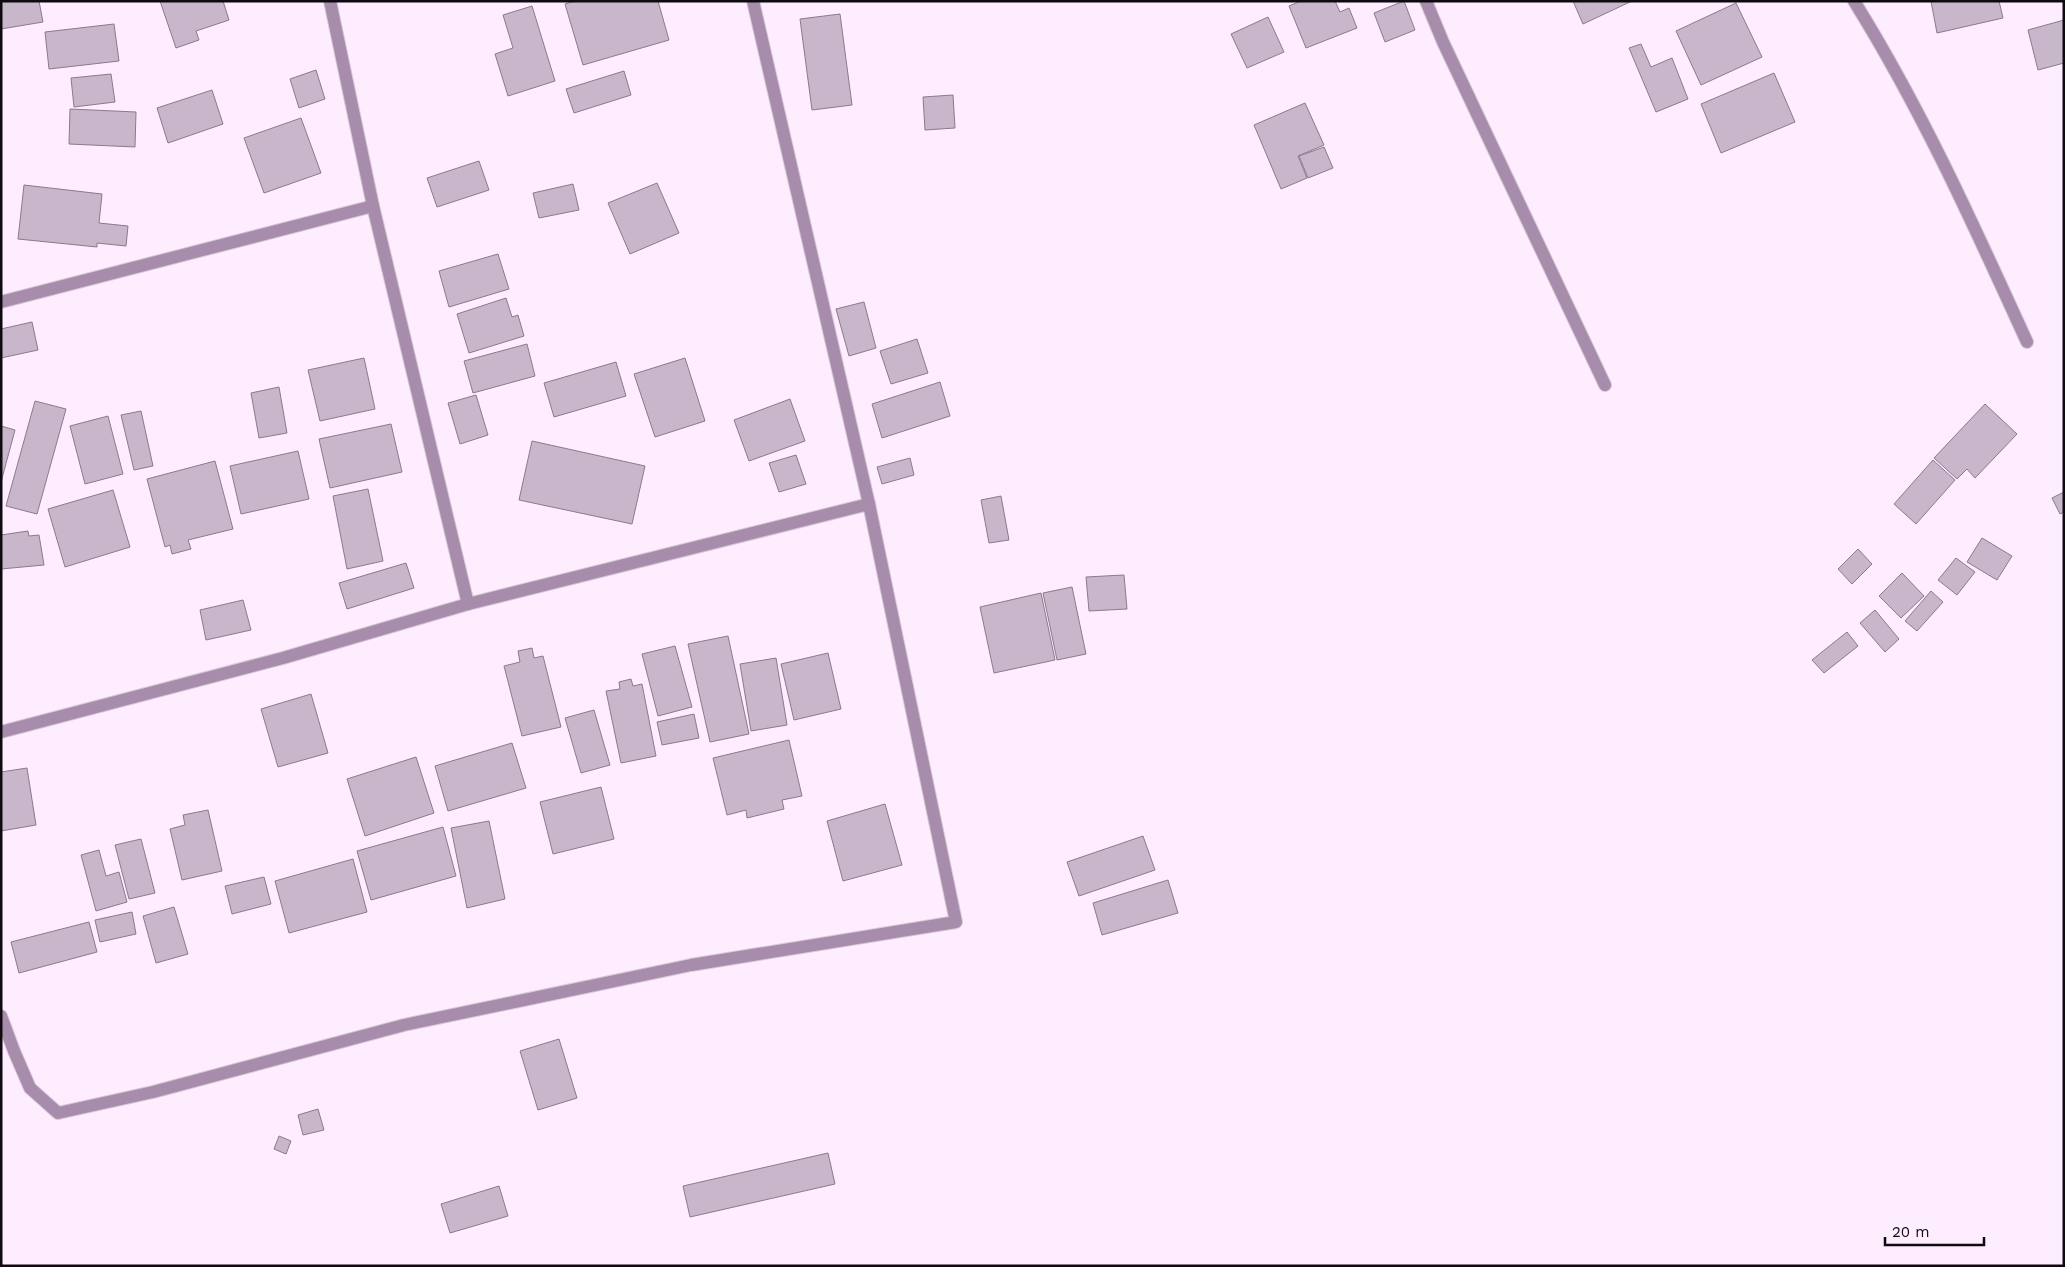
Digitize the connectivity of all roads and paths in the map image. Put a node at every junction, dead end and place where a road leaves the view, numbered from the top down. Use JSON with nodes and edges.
{"nodes":[{"id":1,"x":330,"y":1,"type":"edge"},
{"id":2,"x":754,"y":1,"type":"edge"},
{"id":3,"x":1426,"y":1,"type":"edge"},
{"id":4,"x":1854,"y":1,"type":"edge"},
{"id":5,"x":373,"y":206,"type":"junction"},
{"id":6,"x":1,"y":302,"type":"edge"},
{"id":7,"x":2027,"y":342,"type":"dead end"},
{"id":8,"x":1605,"y":385,"type":"dead end"},
{"id":9,"x":869,"y":504,"type":"junction"},
{"id":10,"x":468,"y":604,"type":"junction"},
{"id":11,"x":1,"y":732,"type":"edge"},
{"id":12,"x":1,"y":1016,"type":"edge"}],
"edges":[{"from":1,"to":5,"type":"street"},
{"from":2,"to":9,"type":"street"},
{"from":3,"to":8,"type":"street"},
{"from":4,"to":7,"type":"street"},
{"from":5,"to":6,"type":"street"},
{"from":5,"to":10,"type":"street"},
{"from":9,"to":10,"type":"street"},
{"from":9,"to":12,"type":"street"},
{"from":10,"to":11,"type":"street"}]}
